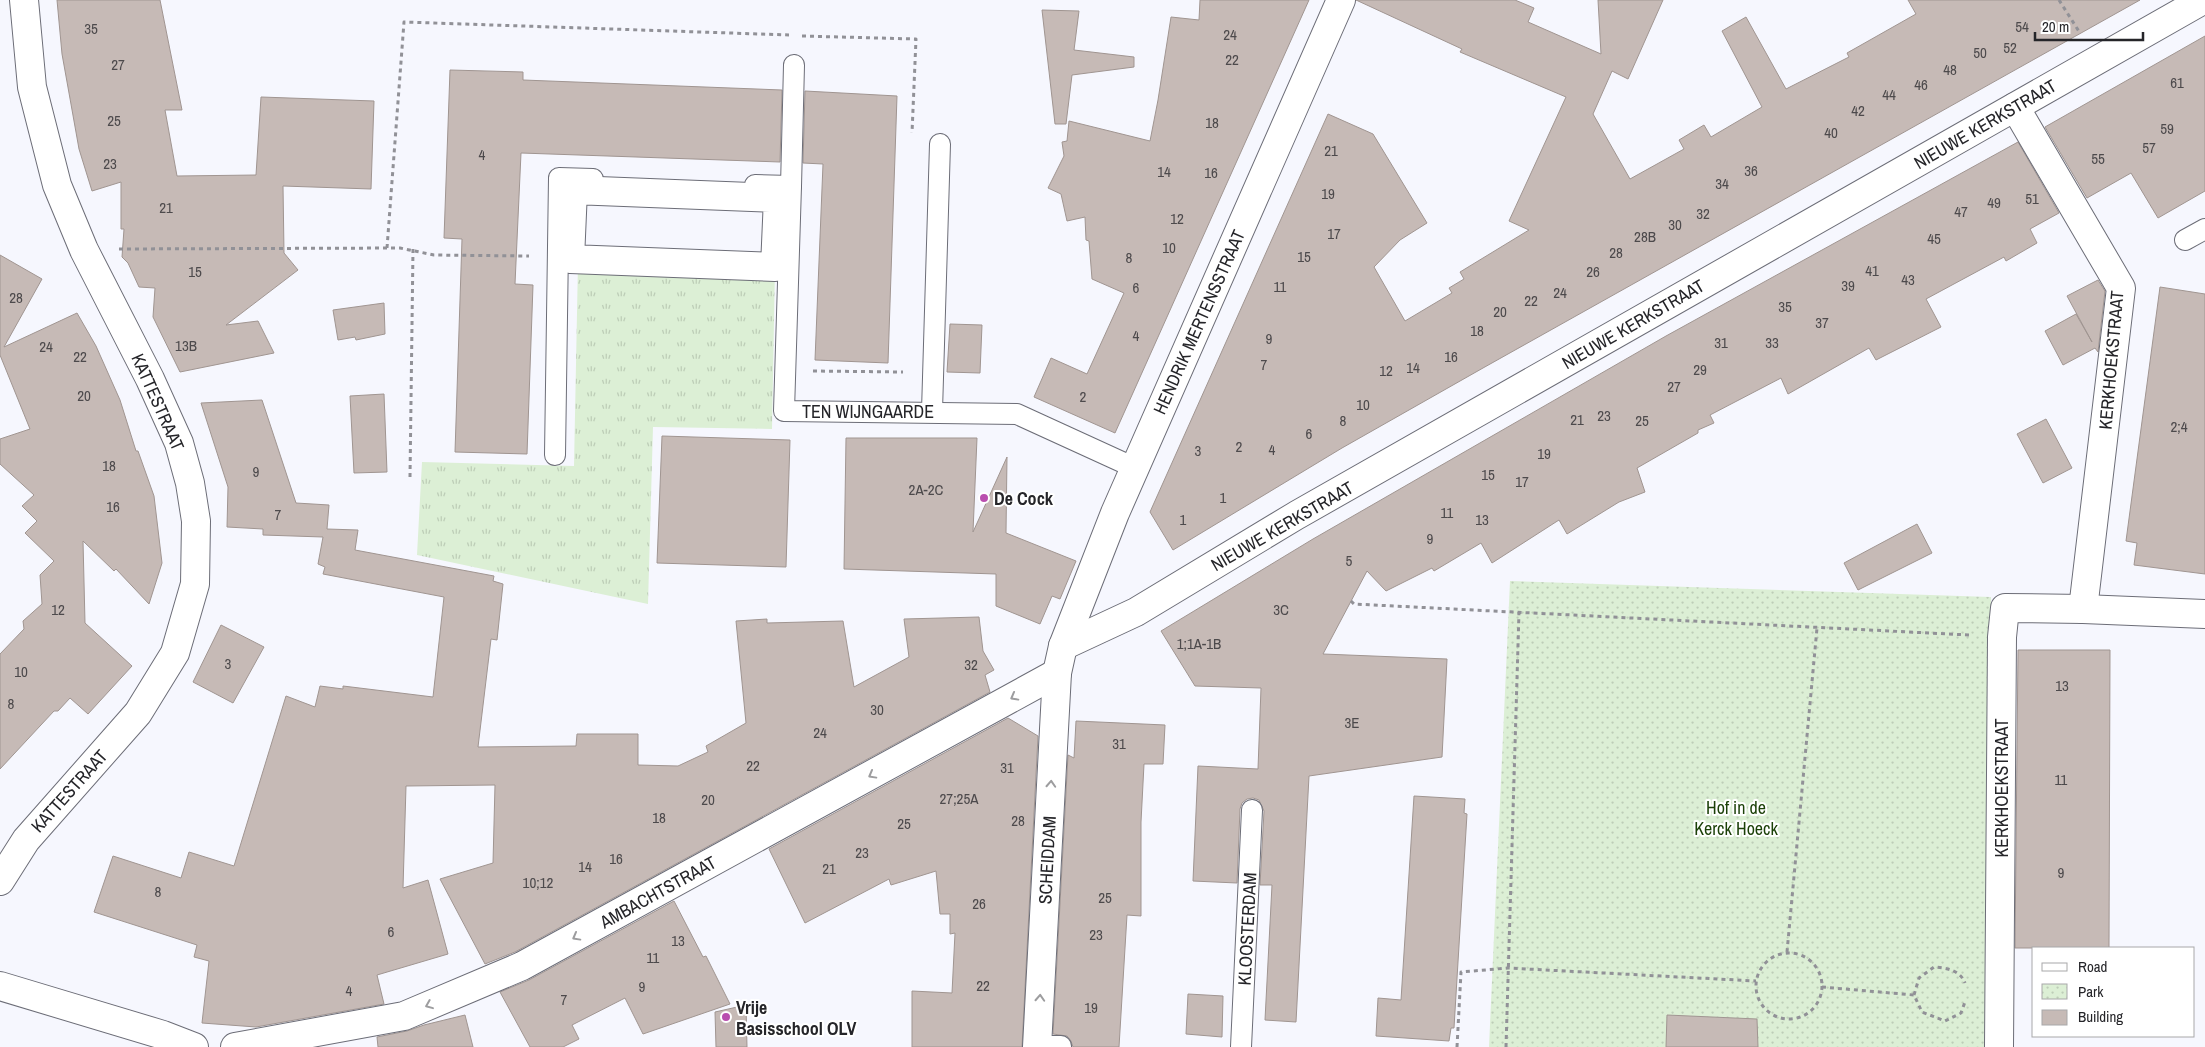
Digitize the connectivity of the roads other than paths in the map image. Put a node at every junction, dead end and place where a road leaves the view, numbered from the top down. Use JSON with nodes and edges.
{"nodes":[{"id":1,"x":24,"y":0,"type":"edge"},
{"id":2,"x":1341,"y":0,"type":"edge"},
{"id":3,"x":2202,"y":7,"type":"edge"},
{"id":4,"x":794,"y":66,"type":"dead end"},
{"id":5,"x":2016,"y":107,"type":"junction"},
{"id":6,"x":940,"y":144,"type":"dead end"},
{"id":7,"x":784,"y":192,"type":"junction"},
{"id":8,"x":2205,"y":229,"type":"edge"},
{"id":9,"x":2185,"y":240,"type":"dead end"},
{"id":10,"x":932,"y":411,"type":"junction"},
{"id":11,"x":555,"y":456,"type":"dead end"},
{"id":12,"x":1135,"y":468,"type":"junction"},
{"id":13,"x":2083,"y":609,"type":"junction"},
{"id":14,"x":2205,"y":614,"type":"edge"},
{"id":15,"x":1063,"y":646,"type":"junction"},
{"id":16,"x":1057,"y":673,"type":"junction"},
{"id":17,"x":1252,"y":810,"type":"dead end"},
{"id":18,"x":0,"y":881,"type":"edge"},
{"id":19,"x":0,"y":986,"type":"edge"},
{"id":20,"x":1045,"y":1046,"type":"edge"},
{"id":21,"x":194,"y":1047,"type":"edge"},
{"id":22,"x":235,"y":1047,"type":"edge"},
{"id":23,"x":1241,"y":1047,"type":"edge"},
{"id":24,"x":1999,"y":1047,"type":"edge"}],
"edges":[{"from":1,"to":18,"type":"street","name":"KATTESTRAAT"},
{"from":2,"to":12,"type":"street","name":"HENDRIK MERTENSSTRAAT"},
{"from":3,"to":5,"type":"street","name":"NIEUWE KERKSTRAAT"},
{"from":4,"to":7,"type":"lane","name":"TEN WIJNGAARDE"},
{"from":5,"to":13,"type":"street","name":"KERKHOEKSTRAAT"},
{"from":5,"to":15,"type":"street","name":"NIEUWE KERKSTRAAT"},
{"from":6,"to":10,"type":"lane"},
{"from":7,"to":7,"type":"street"},
{"from":7,"to":10,"type":"lane","name":"TEN WIJNGAARDE"},
{"from":7,"to":11,"type":"lane"},
{"from":8,"to":9,"type":"lane"},
{"from":10,"to":12,"type":"lane","name":"TEN WIJNGAARDE"},
{"from":12,"to":15,"type":"street","name":"HENDRIK MERTENSSTRAAT"},
{"from":13,"to":14,"type":"street","name":"KERKHOEKSTRAAT"},
{"from":13,"to":24,"type":"street","name":"KERKHOEKSTRAAT"},
{"from":15,"to":16,"type":"street","name":"SCHEIDDAM"},
{"from":20,"to":16,"type":"street","name":"SCHEIDDAM","one_way":true},
{"from":16,"to":22,"type":"street","name":"AMBACHTSTRAAT","one_way":true},
{"from":17,"to":23,"type":"lane","name":"KLOOSTERDAM"},
{"from":19,"to":21,"type":"street"}]}
